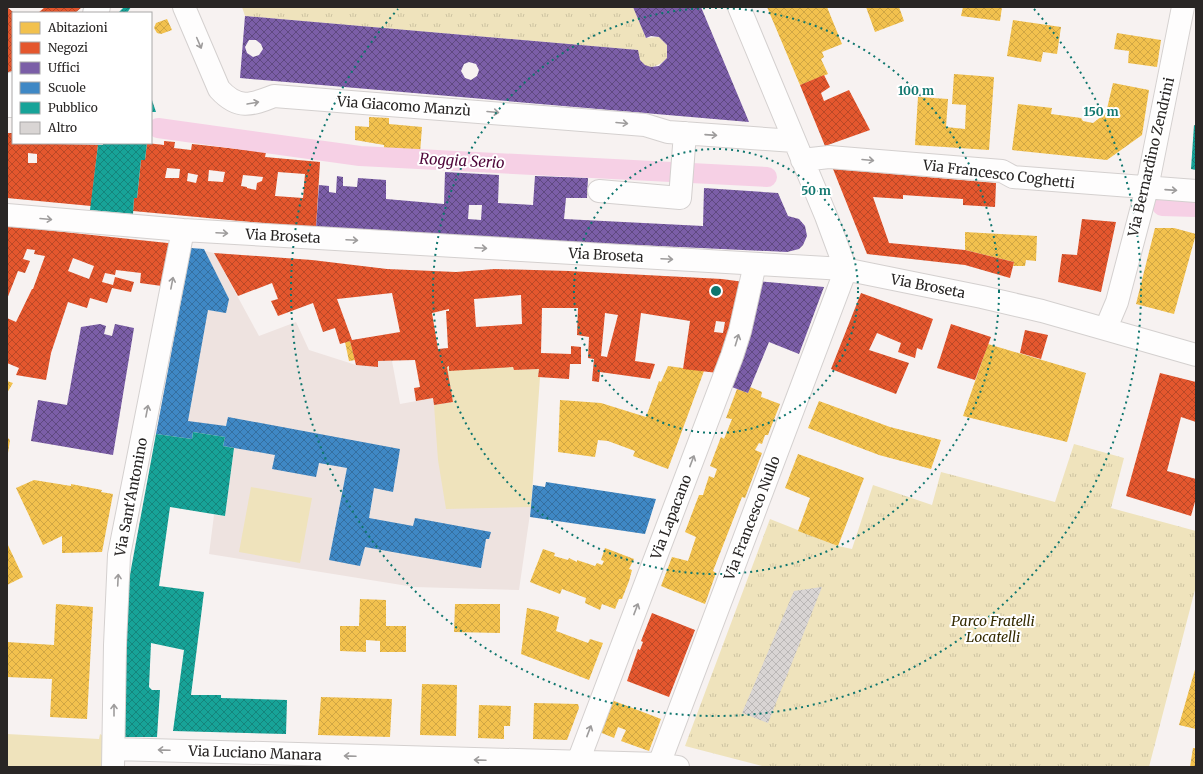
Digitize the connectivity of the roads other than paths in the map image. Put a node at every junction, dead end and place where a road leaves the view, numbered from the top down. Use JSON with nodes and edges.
{"nodes":[{"id":1,"x":184,"y":7,"type":"edge"},
{"id":2,"x":739,"y":7,"type":"edge"},
{"id":3,"x":1182,"y":7,"type":"edge"},
{"id":4,"x":685,"y":133,"type":"junction"},
{"id":5,"x":798,"y":150,"type":"junction"},
{"id":6,"x":1147,"y":188,"type":"junction"},
{"id":7,"x":1196,"y":191,"type":"edge"},
{"id":8,"x":599,"y":192,"type":"dead end"},
{"id":9,"x":7,"y":215,"type":"edge"},
{"id":10,"x":183,"y":230,"type":"junction"},
{"id":11,"x":755,"y":264,"type":"junction"},
{"id":12,"x":844,"y":270,"type":"junction"},
{"id":13,"x":1106,"y":328,"type":"junction"},
{"id":14,"x":1196,"y":355,"type":"edge"},
{"id":15,"x":114,"y":758,"type":"edge"},
{"id":16,"x":576,"y":765,"type":"edge"},
{"id":17,"x":665,"y":766,"type":"edge"}],
"edges":[{"from":1,"to":4,"type":"street","name":"Via Giacomo Manzù","one_way":true},
{"from":2,"to":5,"type":"street"},
{"from":3,"to":6,"type":"street","name":"Via Bernardino Zendrini"},
{"from":4,"to":5,"type":"street","name":"Via Giacomo Manzù","one_way":true},
{"from":4,"to":8,"type":"street"},
{"from":5,"to":6,"type":"street","name":"Via Francesco Coghetti","one_way":true},
{"from":5,"to":12,"type":"street"},
{"from":6,"to":7,"type":"street","name":"Via Francesco Coghetti","one_way":true},
{"from":6,"to":13,"type":"street","name":"Via Bernardino Zendrini"},
{"from":9,"to":10,"type":"street","name":"Via Broseta","one_way":true},
{"from":10,"to":11,"type":"street","name":"Via Broseta","one_way":true},
{"from":15,"to":10,"type":"street","name":"Via Sant'Antonino","one_way":true},
{"from":11,"to":12,"type":"street","name":"Via Broseta"},
{"from":16,"to":11,"type":"street","name":"Via Lapacano","one_way":true},
{"from":12,"to":13,"type":"street","name":"Via Broseta"},
{"from":12,"to":17,"type":"street","name":"Via Francesco Nullo"},
{"from":13,"to":14,"type":"street","name":"Via Broseta"},
{"from":16,"to":15,"type":"street","name":"Via Luciano Manara","one_way":true},
{"from":16,"to":17,"type":"street","name":"Via Luciano Manara"}]}
